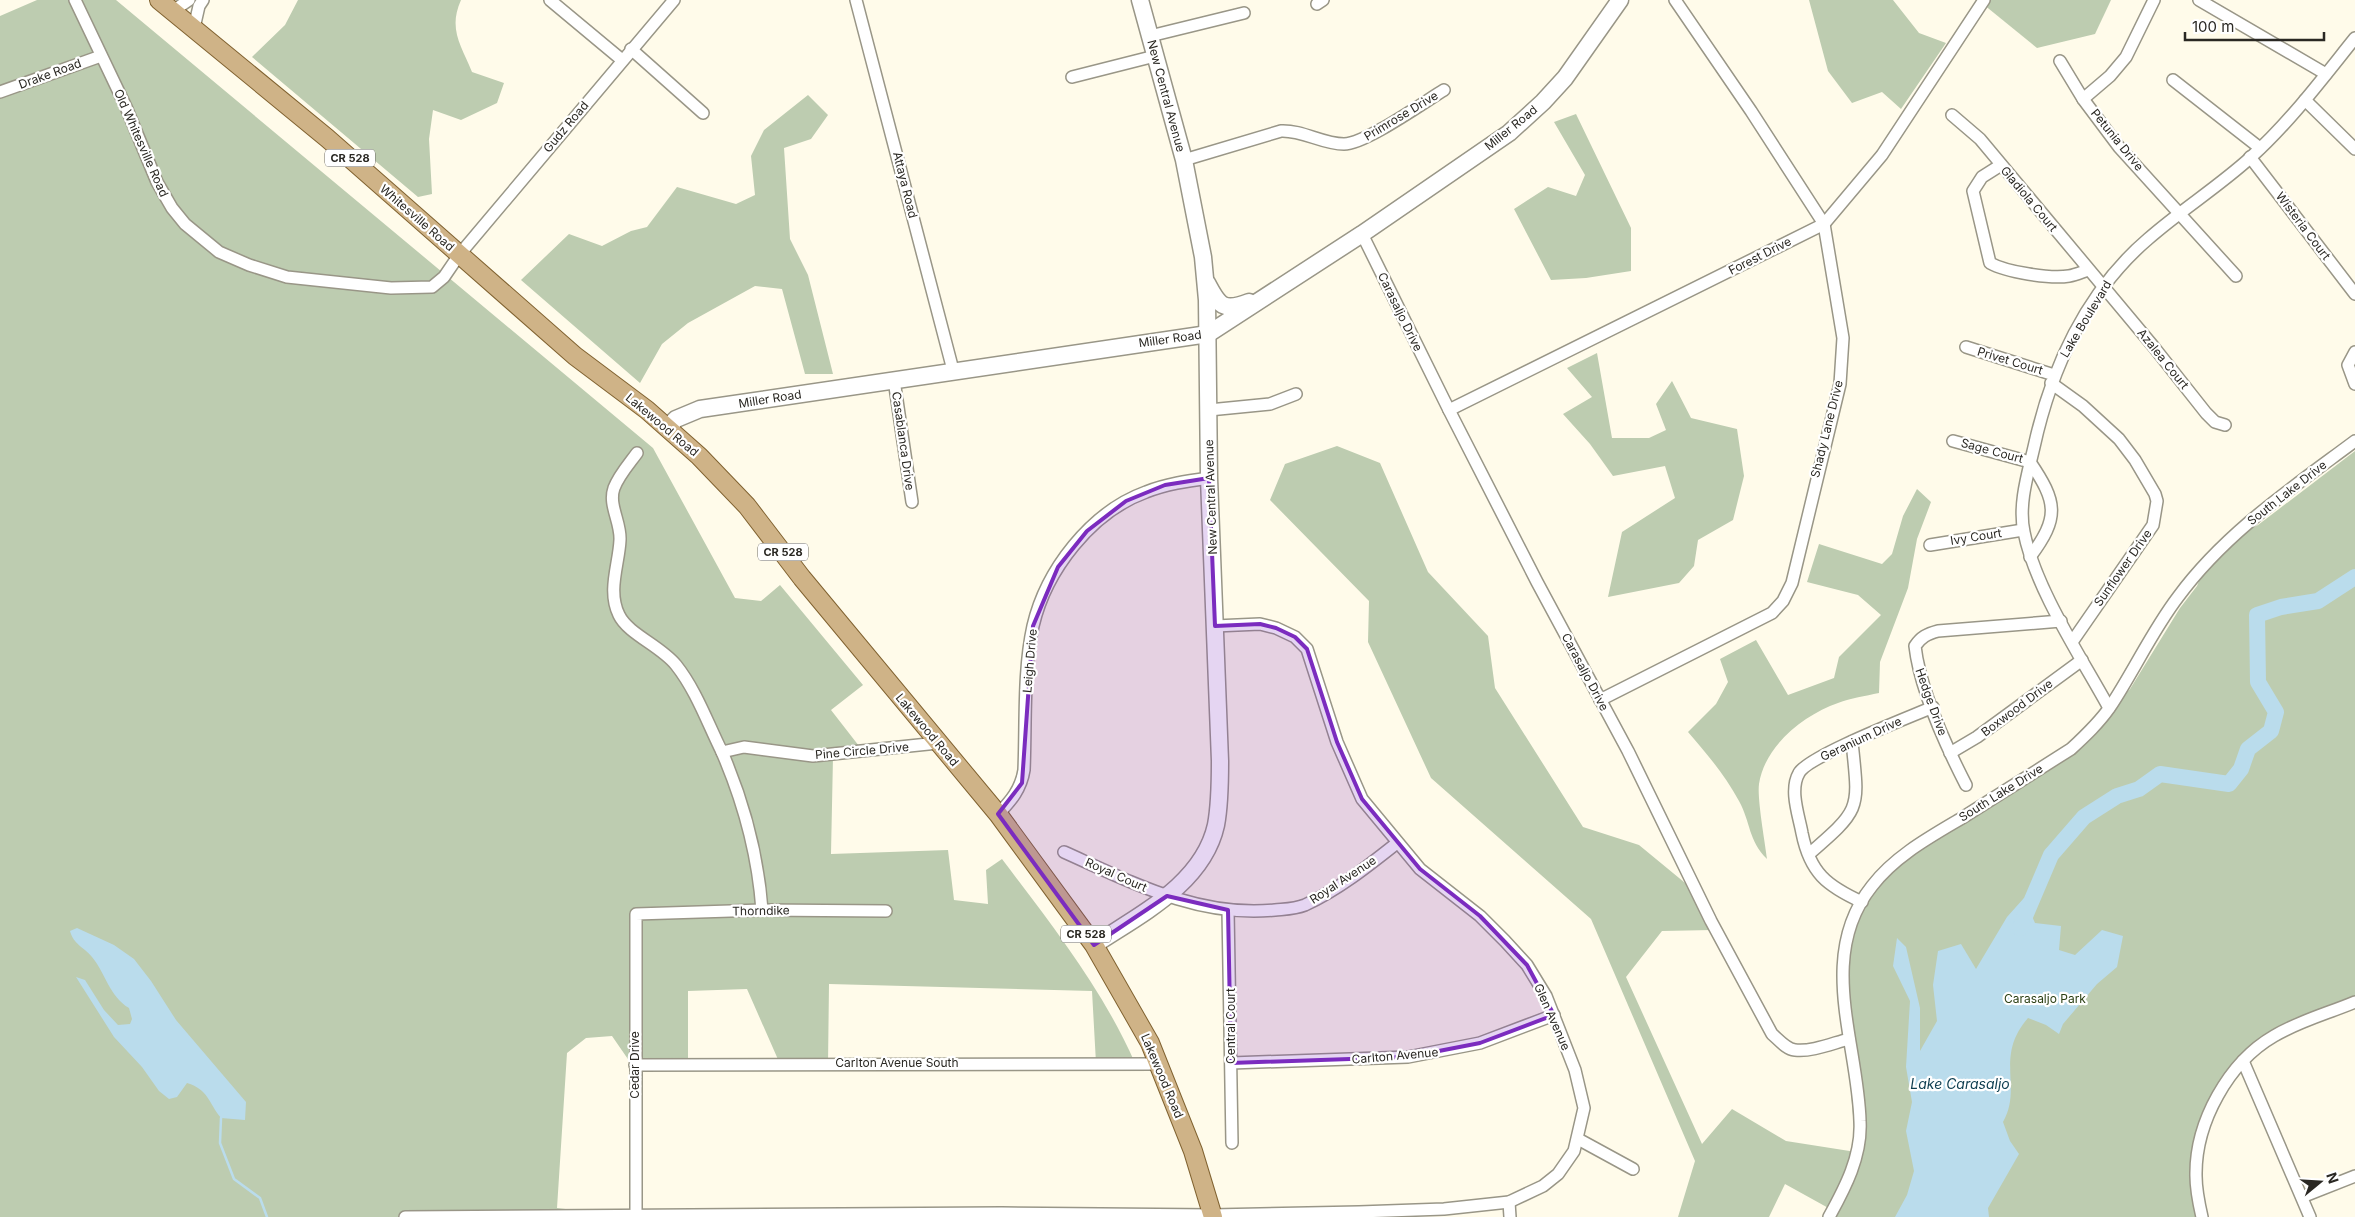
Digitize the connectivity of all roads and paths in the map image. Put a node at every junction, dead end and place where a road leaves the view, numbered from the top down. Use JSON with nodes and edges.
{"nodes":[{"id":1,"x":75,"y":0,"type":"edge"},
{"id":2,"x":159,"y":0,"type":"edge"},
{"id":3,"x":189,"y":0,"type":"edge"},
{"id":4,"x":203,"y":0,"type":"edge"},
{"id":5,"x":550,"y":0,"type":"edge"},
{"id":6,"x":674,"y":0,"type":"edge"},
{"id":7,"x":856,"y":0,"type":"edge"},
{"id":8,"x":1140,"y":0,"type":"edge"},
{"id":9,"x":1620,"y":0,"type":"edge"},
{"id":10,"x":1675,"y":0,"type":"edge"},
{"id":11,"x":1984,"y":0,"type":"edge"},
{"id":12,"x":2154,"y":0,"type":"edge"},
{"id":13,"x":2203,"y":1,"type":"edge"},
{"id":14,"x":173,"y":11,"type":"junction"},
{"id":15,"x":1244,"y":13,"type":"dead end"},
{"id":16,"x":194,"y":28,"type":"junction"},
{"id":17,"x":1150,"y":36,"type":"junction"},
{"id":18,"x":2355,"y":38,"type":"edge"},
{"id":19,"x":631,"y":49,"type":"junction"},
{"id":20,"x":101,"y":56,"type":"junction"},
{"id":21,"x":1156,"y":56,"type":"junction"},
{"id":22,"x":622,"y":60,"type":"junction"},
{"id":23,"x":2060,"y":61,"type":"dead end"},
{"id":24,"x":2326,"y":74,"type":"junction"},
{"id":25,"x":1072,"y":77,"type":"dead end"},
{"id":26,"x":2173,"y":80,"type":"dead end"},
{"id":27,"x":1444,"y":90,"type":"dead end"},
{"id":28,"x":0,"y":92,"type":"edge"},
{"id":29,"x":2083,"y":99,"type":"junction"},
{"id":30,"x":2305,"y":100,"type":"junction"},
{"id":31,"x":703,"y":113,"type":"dead end"},
{"id":32,"x":1952,"y":115,"type":"dead end"},
{"id":33,"x":2260,"y":148,"type":"junction"},
{"id":34,"x":2355,"y":149,"type":"edge"},
{"id":35,"x":2250,"y":157,"type":"junction"},
{"id":36,"x":1184,"y":160,"type":"junction"},
{"id":37,"x":2001,"y":165,"type":"junction"},
{"id":38,"x":2181,"y":214,"type":"junction"},
{"id":39,"x":1824,"y":224,"type":"junction"},
{"id":40,"x":1362,"y":234,"type":"junction"},
{"id":41,"x":459,"y":255,"type":"junction"},
{"id":42,"x":2088,"y":270,"type":"junction"},
{"id":43,"x":2236,"y":276,"type":"dead end"},
{"id":44,"x":1206,"y":281,"type":"junction"},
{"id":45,"x":2103,"y":288,"type":"junction"},
{"id":46,"x":1272,"y":292,"type":"junction"},
{"id":47,"x":2355,"y":294,"type":"edge"},
{"id":48,"x":536,"y":322,"type":"joint"},
{"id":49,"x":1208,"y":334,"type":"junction"},
{"id":50,"x":1966,"y":347,"type":"dead end"},
{"id":51,"x":2355,"y":352,"type":"edge"},
{"id":52,"x":953,"y":370,"type":"junction"},
{"id":53,"x":2053,"y":379,"type":"junction"},
{"id":54,"x":894,"y":380,"type":"junction"},
{"id":55,"x":2355,"y":384,"type":"edge"},
{"id":56,"x":1296,"y":394,"type":"dead end"},
{"id":57,"x":1209,"y":410,"type":"junction"},
{"id":58,"x":1449,"y":410,"type":"junction"},
{"id":59,"x":2225,"y":425,"type":"dead end"},
{"id":60,"x":667,"y":428,"type":"junction"},
{"id":61,"x":1953,"y":441,"type":"dead end"},
{"id":62,"x":2355,"y":442,"type":"edge"},
{"id":63,"x":637,"y":453,"type":"dead end"},
{"id":64,"x":2030,"y":462,"type":"junction"},
{"id":65,"x":1209,"y":478,"type":"junction"},
{"id":66,"x":912,"y":502,"type":"dead end"},
{"id":67,"x":2023,"y":530,"type":"junction"},
{"id":68,"x":1930,"y":544,"type":"dead end"},
{"id":69,"x":2030,"y":557,"type":"junction"},
{"id":70,"x":2061,"y":621,"type":"junction"},
{"id":71,"x":1215,"y":626,"type":"junction"},
{"id":72,"x":2072,"y":642,"type":"junction"},
{"id":73,"x":2082,"y":660,"type":"junction"},
{"id":74,"x":1600,"y":700,"type":"junction"},
{"id":75,"x":1932,"y":707,"type":"junction"},
{"id":76,"x":2109,"y":708,"type":"junction"},
{"id":77,"x":1852,"y":742,"type":"junction"},
{"id":78,"x":938,"y":744,"type":"junction"},
{"id":79,"x":722,"y":752,"type":"junction"},
{"id":80,"x":1950,"y":754,"type":"junction"},
{"id":81,"x":1966,"y":785,"type":"dead end"},
{"id":82,"x":998,"y":814,"type":"junction"},
{"id":83,"x":1397,"y":843,"type":"junction"},
{"id":84,"x":1064,"y":852,"type":"dead end"},
{"id":85,"x":1809,"y":854,"type":"junction"},
{"id":86,"x":1167,"y":896,"type":"junction"},
{"id":87,"x":1862,"y":902,"type":"junction"},
{"id":88,"x":762,"y":910,"type":"junction"},
{"id":89,"x":1228,"y":910,"type":"junction"},
{"id":90,"x":886,"y":911,"type":"dead end"},
{"id":91,"x":636,"y":914,"type":"joint"},
{"id":92,"x":1094,"y":945,"type":"junction"},
{"id":93,"x":2355,"y":1002,"type":"edge"},
{"id":94,"x":1554,"y":1015,"type":"junction"},
{"id":95,"x":1850,"y":1039,"type":"junction"},
{"id":96,"x":2243,"y":1061,"type":"junction"},
{"id":97,"x":1231,"y":1063,"type":"junction"},
{"id":98,"x":1159,"y":1064,"type":"junction"},
{"id":99,"x":635,"y":1065,"type":"junction"},
{"id":100,"x":1578,"y":1139,"type":"junction"},
{"id":101,"x":1232,"y":1143,"type":"dead end"},
{"id":102,"x":1633,"y":1169,"type":"dead end"},
{"id":103,"x":2355,"y":1176,"type":"edge"},
{"id":104,"x":2302,"y":1197,"type":"junction"},
{"id":105,"x":1509,"y":1202,"type":"junction"},
{"id":106,"x":609,"y":1216,"type":"edge"},
{"id":107,"x":636,"y":1216,"type":"junction"},
{"id":108,"x":1213,"y":1216,"type":"edge"},
{"id":109,"x":405,"y":1217,"type":"edge"},
{"id":110,"x":1510,"y":1217,"type":"edge"},
{"id":111,"x":1829,"y":1217,"type":"edge"},
{"id":112,"x":2202,"y":1217,"type":"edge"},
{"id":113,"x":2310,"y":1217,"type":"edge"}],
"edges":[{"from":1,"to":20,"type":"street","name":"Old Whitesville Road"},
{"from":2,"to":14,"type":"main road","name":"Whitesville Road","number":"CR 528"},
{"from":3,"to":14,"type":"street"},
{"from":4,"to":16,"type":"street"},
{"from":5,"to":22,"type":"street"},
{"from":6,"to":19,"type":"street","name":"Gudz Road"},
{"from":7,"to":52,"type":"street","name":"Attaya Road"},
{"from":8,"to":17,"type":"street","name":"New Central Avenue"},
{"from":9,"to":40,"type":"street","name":"Miller Road"},
{"from":10,"to":39,"type":"street","name":"Shady Lane Drive"},
{"from":11,"to":39,"type":"street","name":"Forest Drive"},
{"from":12,"to":29,"type":"street"},
{"from":13,"to":24,"type":"street"},
{"from":14,"to":16,"type":"main road","name":"Whitesville Road","number":"CR 528"},
{"from":15,"to":17,"type":"street"},
{"from":16,"to":41,"type":"main road","name":"Whitesville Road","number":"CR 528"},
{"from":17,"to":21,"type":"street","name":"New Central Avenue"},
{"from":18,"to":24,"type":"street","name":"Lake Boulevard"},
{"from":19,"to":22,"type":"street","name":"Gudz Road"},
{"from":19,"to":31,"type":"street"},
{"from":20,"to":28,"type":"street","name":"Drake Road"},
{"from":20,"to":41,"type":"street","name":"Old Whitesville Road"},
{"from":21,"to":25,"type":"street"},
{"from":21,"to":36,"type":"street","name":"New Central Avenue"},
{"from":22,"to":41,"type":"street","name":"Gudz Road"},
{"from":23,"to":29,"type":"street","name":"Petunia Drive"},
{"from":24,"to":30,"type":"street","name":"Lake Boulevard"},
{"from":26,"to":33,"type":"street"},
{"from":27,"to":36,"type":"street","name":"Primrose Drive"},
{"from":29,"to":38,"type":"street","name":"Petunia Drive"},
{"from":30,"to":33,"type":"street","name":"Lake Boulevard"},
{"from":30,"to":34,"type":"street"},
{"from":32,"to":37,"type":"street","name":"Gladiola Court"},
{"from":33,"to":35,"type":"street","name":"Lake Boulevard"},
{"from":35,"to":38,"type":"street","name":"Lake Boulevard"},
{"from":35,"to":47,"type":"street","name":"Wisteria Court"},
{"from":36,"to":44,"type":"street","name":"New Central Avenue"},
{"from":37,"to":42,"type":"street","name":"Gladiola Court"},
{"from":37,"to":42,"type":"street"},
{"from":38,"to":43,"type":"street","name":"Petunia Drive"},
{"from":38,"to":45,"type":"street","name":"Lake Boulevard"},
{"from":39,"to":58,"type":"street","name":"Forest Drive"},
{"from":39,"to":74,"type":"street","name":"Shady Lane Drive"},
{"from":40,"to":46,"type":"street","name":"Miller Road"},
{"from":40,"to":58,"type":"street","name":"Carasaljo Drive"},
{"from":41,"to":48,"type":"main road","name":"Whitesville Road","number":"CR 528"},
{"from":42,"to":45,"type":"street","name":"Gladiola Court"},
{"from":44,"to":46,"type":"street"},
{"from":44,"to":49,"type":"street","name":"New Central Avenue"},
{"from":45,"to":53,"type":"street","name":"Lake Boulevard"},
{"from":45,"to":59,"type":"street","name":"Azalea Court"},
{"from":46,"to":49,"type":"street","name":"Miller Road"},
{"from":48,"to":60,"type":"main road","name":"Lakewood Road","number":"CR 528"},
{"from":49,"to":52,"type":"street","name":"Miller Road"},
{"from":49,"to":57,"type":"street","name":"New Central Avenue"},
{"from":50,"to":53,"type":"street","name":"Privet Court"},
{"from":51,"to":55,"type":"street"},
{"from":52,"to":54,"type":"street","name":"Miller Road"},
{"from":53,"to":64,"type":"street","name":"Lake Boulevard"},
{"from":53,"to":72,"type":"street","name":"Sunflower Drive"},
{"from":54,"to":60,"type":"street","name":"Miller Road"},
{"from":54,"to":66,"type":"street","name":"Casablanca Drive"},
{"from":56,"to":57,"type":"street"},
{"from":57,"to":65,"type":"street","name":"New Central Avenue"},
{"from":58,"to":74,"type":"street","name":"Carasaljo Drive"},
{"from":60,"to":78,"type":"main road","name":"Lakewood Road","number":"CR 528"},
{"from":61,"to":64,"type":"street","name":"Sage Court"},
{"from":62,"to":76,"type":"street","name":"South Lake Drive"},
{"from":63,"to":79,"type":"street"},
{"from":64,"to":67,"type":"street","name":"Lake Boulevard"},
{"from":64,"to":69,"type":"street"},
{"from":65,"to":71,"type":"street","name":"New Central Avenue"},
{"from":65,"to":82,"type":"street","name":"Leigh Drive"},
{"from":67,"to":68,"type":"street","name":"Ivy Court"},
{"from":67,"to":69,"type":"street","name":"Lake Boulevard"},
{"from":69,"to":70,"type":"street","name":"Lake Boulevard"},
{"from":70,"to":72,"type":"street","name":"Lake Boulevard"},
{"from":70,"to":75,"type":"street","name":"Hedge Drive"},
{"from":71,"to":83,"type":"street","name":"Glen Avenue"},
{"from":71,"to":86,"type":"street","name":"New Central Avenue"},
{"from":72,"to":73,"type":"street","name":"Lake Boulevard"},
{"from":73,"to":76,"type":"street","name":"Lake Boulevard"},
{"from":73,"to":80,"type":"street","name":"Boxwood Drive"},
{"from":74,"to":95,"type":"street","name":"Carasaljo Drive"},
{"from":75,"to":77,"type":"street","name":"Geranium Drive"},
{"from":75,"to":80,"type":"street","name":"Hedge Drive"},
{"from":76,"to":87,"type":"street","name":"South Lake Drive"},
{"from":77,"to":85,"type":"street"},
{"from":77,"to":85,"type":"street","name":"Geranium Drive"},
{"from":78,"to":79,"type":"street","name":"Pine Circle Drive"},
{"from":78,"to":82,"type":"main road","name":"Lakewood Road","number":"CR 528"},
{"from":79,"to":88,"type":"street"},
{"from":80,"to":81,"type":"street","name":"Hedge Drive"},
{"from":82,"to":92,"type":"main road","name":"Lakewood Road","number":"CR 528"},
{"from":83,"to":89,"type":"street","name":"Royal Avenue"},
{"from":83,"to":94,"type":"street","name":"Glen Avenue"},
{"from":84,"to":86,"type":"street","name":"Royal Court"},
{"from":85,"to":87,"type":"street","name":"Geranium Drive"},
{"from":86,"to":89,"type":"street","name":"Royal Avenue"},
{"from":86,"to":92,"type":"street","name":"New Central Avenue"},
{"from":87,"to":95,"type":"street","name":"South Lake Drive"},
{"from":88,"to":90,"type":"street","name":"Thorndike"},
{"from":88,"to":91,"type":"street","name":"Thorndike"},
{"from":89,"to":97,"type":"street","name":"Central Court"},
{"from":91,"to":99,"type":"street","name":"Cedar Drive"},
{"from":92,"to":98,"type":"main road","name":"Lakewood Road","number":"CR 528"},
{"from":93,"to":96,"type":"street"},
{"from":94,"to":97,"type":"street","name":"Carlton Avenue"},
{"from":94,"to":100,"type":"street","name":"Glen Avenue"},
{"from":95,"to":111,"type":"street","name":"South Lake Drive"},
{"from":96,"to":104,"type":"street"},
{"from":96,"to":112,"type":"street"},
{"from":97,"to":101,"type":"street","name":"Central Court"},
{"from":98,"to":99,"type":"street","name":"Carlton Avenue South"},
{"from":98,"to":108,"type":"main road","name":"Lakewood Road","number":"CR 528"},
{"from":99,"to":107,"type":"street","name":"Cedar Drive"},
{"from":100,"to":102,"type":"street"},
{"from":100,"to":105,"type":"street","name":"Glen Avenue"},
{"from":103,"to":104,"type":"street"},
{"from":104,"to":113,"type":"street"},
{"from":105,"to":108,"type":"street","name":"Glen Avenue"},
{"from":105,"to":110,"type":"street"},
{"from":106,"to":107,"type":"street","name":"Glen Avenue"},
{"from":106,"to":109,"type":"street","name":"Glen Avenue"},
{"from":107,"to":108,"type":"street","name":"Glen Avenue"}]}
